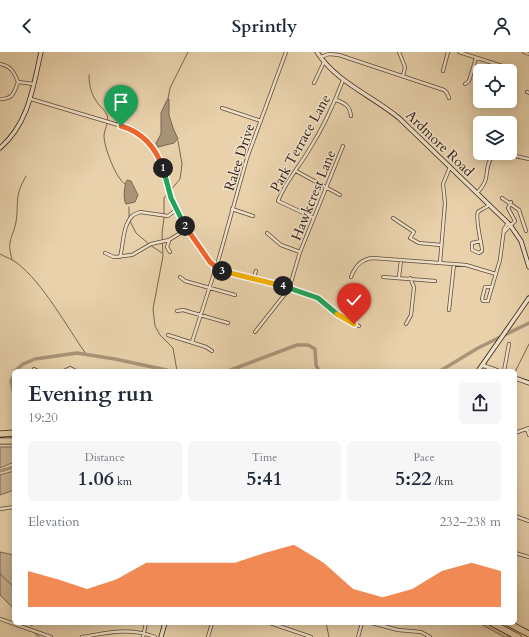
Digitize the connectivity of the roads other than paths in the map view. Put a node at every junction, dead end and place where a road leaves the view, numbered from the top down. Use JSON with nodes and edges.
{"nodes":[{"id":1,"x":41,"y":52,"type":"edge"},
{"id":2,"x":286,"y":52,"type":"edge"},
{"id":3,"x":316,"y":52,"type":"edge"},
{"id":4,"x":399,"y":52,"type":"edge"},
{"id":5,"x":448,"y":52,"type":"edge"},
{"id":6,"x":459,"y":52,"type":"edge"},
{"id":7,"x":524,"y":52,"type":"edge"},
{"id":8,"x":529,"y":54,"type":"edge"},
{"id":9,"x":320,"y":58,"type":"junction"},
{"id":10,"x":476,"y":58,"type":"junction"},
{"id":11,"x":324,"y":62,"type":"junction"},
{"id":12,"x":0,"y":64,"type":"edge"},
{"id":13,"x":495,"y":64,"type":"edge"},
{"id":14,"x":443,"y":71,"type":"dead end"},
{"id":15,"x":403,"y":76,"type":"junction"},
{"id":16,"x":343,"y":80,"type":"junction"},
{"id":17,"x":18,"y":82,"type":"junction"},
{"id":18,"x":314,"y":83,"type":"dead end"},
{"id":19,"x":34,"y":84,"type":"junction"},
{"id":20,"x":465,"y":84,"type":"dead end"},
{"id":21,"x":449,"y":98,"type":"dead end"},
{"id":22,"x":0,"y":99,"type":"edge"},
{"id":23,"x":31,"y":99,"type":"junction"},
{"id":24,"x":336,"y":100,"type":"junction"},
{"id":25,"x":222,"y":108,"type":"dead end"},
{"id":26,"x":351,"y":116,"type":"dead end"},
{"id":27,"x":261,"y":121,"type":"junction"},
{"id":28,"x":343,"y":146,"type":"dead end"},
{"id":29,"x":0,"y":148,"type":"edge"},
{"id":30,"x":517,"y":156,"type":"edge"},
{"id":31,"x":529,"y":159,"type":"edge"},
{"id":32,"x":490,"y":160,"type":"edge"},
{"id":33,"x":450,"y":167,"type":"junction"},
{"id":34,"x":296,"y":170,"type":"junction"},
{"id":35,"x":326,"y":187,"type":"junction"},
{"id":36,"x":477,"y":193,"type":"junction"},
{"id":37,"x":340,"y":196,"type":"dead end"},
{"id":38,"x":502,"y":198,"type":"dead end"},
{"id":39,"x":510,"y":202,"type":"junction"},
{"id":40,"x":490,"y":205,"type":"junction"},
{"id":41,"x":232,"y":209,"type":"junction"},
{"id":42,"x":176,"y":210,"type":"junction"},
{"id":43,"x":253,"y":216,"type":"dead end"},
{"id":44,"x":314,"y":218,"type":"junction"},
{"id":45,"x":393,"y":218,"type":"dead end"},
{"id":46,"x":509,"y":224,"type":"junction"},
{"id":47,"x":187,"y":229,"type":"junction"},
{"id":48,"x":526,"y":231,"type":"dead end"},
{"id":49,"x":267,"y":233,"type":"dead end"},
{"id":50,"x":169,"y":240,"type":"junction"},
{"id":51,"x":481,"y":241,"type":"junction"},
{"id":52,"x":441,"y":245,"type":"junction"},
{"id":53,"x":170,"y":252,"type":"dead end"},
{"id":54,"x":300,"y":252,"type":"junction"},
{"id":55,"x":105,"y":253,"type":"dead end"},
{"id":56,"x":120,"y":257,"type":"junction"},
{"id":57,"x":400,"y":260,"type":"junction"},
{"id":58,"x":440,"y":263,"type":"junction"},
{"id":59,"x":454,"y":264,"type":"junction"},
{"id":60,"x":529,"y":267,"type":"edge"},
{"id":61,"x":216,"y":268,"type":"junction"},
{"id":62,"x":256,"y":271,"type":"dead end"},
{"id":63,"x":496,"y":274,"type":"junction"},
{"id":64,"x":180,"y":277,"type":"dead end"},
{"id":65,"x":383,"y":277,"type":"dead end"},
{"id":66,"x":399,"y":277,"type":"junction"},
{"id":67,"x":351,"y":278,"type":"dead end"},
{"id":68,"x":410,"y":278,"type":"junction"},
{"id":69,"x":253,"y":279,"type":"junction"},
{"id":70,"x":435,"y":281,"type":"dead end"},
{"id":71,"x":208,"y":287,"type":"junction"},
{"id":72,"x":492,"y":287,"type":"junction"},
{"id":73,"x":288,"y":289,"type":"junction"},
{"id":74,"x":235,"y":295,"type":"dead end"},
{"id":75,"x":529,"y":298,"type":"edge"},
{"id":76,"x":449,"y":310,"type":"dead end"},
{"id":77,"x":177,"y":311,"type":"dead end"},
{"id":78,"x":200,"y":315,"type":"junction"},
{"id":79,"x":228,"y":323,"type":"dead end"},
{"id":80,"x":406,"y":324,"type":"dead end"},
{"id":81,"x":359,"y":326,"type":"dead end"},
{"id":82,"x":255,"y":332,"type":"dead end"},
{"id":83,"x":168,"y":335,"type":"dead end"},
{"id":84,"x":192,"y":342,"type":"junction"},
{"id":85,"x":509,"y":344,"type":"dead end"},
{"id":86,"x":212,"y":351,"type":"dead end"},
{"id":87,"x":482,"y":365,"type":"junction"},
{"id":88,"x":479,"y":369,"type":"edge"},
{"id":89,"x":493,"y":369,"type":"edge"},
{"id":90,"x":504,"y":369,"type":"edge"},
{"id":91,"x":517,"y":379,"type":"edge"},
{"id":92,"x":529,"y":383,"type":"edge"},
{"id":93,"x":528,"y":429,"type":"edge"},
{"id":94,"x":517,"y":432,"type":"edge"},
{"id":95,"x":12,"y":433,"type":"edge"},
{"id":96,"x":0,"y":434,"type":"edge"},
{"id":97,"x":529,"y":435,"type":"edge"},
{"id":98,"x":11,"y":441,"type":"edge"},
{"id":99,"x":0,"y":442,"type":"edge"},
{"id":100,"x":12,"y":507,"type":"edge"},
{"id":101,"x":0,"y":509,"type":"edge"},
{"id":102,"x":517,"y":517,"type":"edge"},
{"id":103,"x":529,"y":521,"type":"edge"},
{"id":104,"x":517,"y":554,"type":"edge"},
{"id":105,"x":529,"y":557,"type":"edge"},
{"id":106,"x":0,"y":619,"type":"edge"},
{"id":107,"x":12,"y":623,"type":"edge"},
{"id":108,"x":17,"y":625,"type":"edge"},
{"id":109,"x":146,"y":625,"type":"edge"},
{"id":110,"x":165,"y":625,"type":"edge"},
{"id":111,"x":212,"y":625,"type":"edge"},
{"id":112,"x":276,"y":625,"type":"edge"},
{"id":113,"x":361,"y":625,"type":"edge"},
{"id":114,"x":379,"y":625,"type":"edge"},
{"id":115,"x":496,"y":625,"type":"edge"},
{"id":116,"x":512,"y":625,"type":"edge"},
{"id":117,"x":112,"y":632,"type":"junction"},
{"id":118,"x":144,"y":633,"type":"junction"},
{"id":119,"x":529,"y":634,"type":"edge"},
{"id":120,"x":51,"y":637,"type":"edge"},
{"id":121,"x":82,"y":637,"type":"edge"},
{"id":122,"x":114,"y":637,"type":"edge"},
{"id":123,"x":143,"y":637,"type":"edge"},
{"id":124,"x":155,"y":637,"type":"edge"},
{"id":125,"x":162,"y":637,"type":"edge"},
{"id":126,"x":209,"y":637,"type":"edge"},
{"id":127,"x":310,"y":637,"type":"edge"},
{"id":128,"x":358,"y":637,"type":"edge"},
{"id":129,"x":430,"y":637,"type":"edge"},
{"id":130,"x":518,"y":637,"type":"edge"}],
"edges":[{"from":1,"to":19,"type":"street"},
{"from":2,"to":27,"type":"street","name":"Ralee Drive"},
{"from":3,"to":9,"type":"street","name":"Ardmore Road"},
{"from":4,"to":15,"type":"street"},
{"from":5,"to":14,"type":"street"},
{"from":6,"to":10,"type":"street"},
{"from":7,"to":8,"type":"street"},
{"from":9,"to":11,"type":"street","name":"Ardmore Road"},
{"from":9,"to":15,"type":"street"},
{"from":10,"to":13,"type":"street"},
{"from":10,"to":20,"type":"street"},
{"from":11,"to":16,"type":"street","name":"Ardmore Road"},
{"from":11,"to":18,"type":"street"},
{"from":12,"to":17,"type":"street"},
{"from":15,"to":21,"type":"street"},
{"from":16,"to":24,"type":"street","name":"Park Terrace Lane"},
{"from":16,"to":33,"type":"street","name":"Ardmore Road"},
{"from":17,"to":19,"type":"street"},
{"from":17,"to":22,"type":"street"},
{"from":19,"to":23,"type":"street"},
{"from":23,"to":29,"type":"street"},
{"from":23,"to":42,"type":"street"},
{"from":24,"to":26,"type":"street"},
{"from":24,"to":34,"type":"street","name":"Park Terrace Lane"},
{"from":25,"to":27,"type":"street"},
{"from":27,"to":41,"type":"street","name":"Ralee Drive"},
{"from":28,"to":35,"type":"street","name":"Hawkcrest Lane"},
{"from":30,"to":31,"type":"street"},
{"from":32,"to":36,"type":"street"},
{"from":33,"to":36,"type":"street","name":"Ardmore Road"},
{"from":33,"to":52,"type":"street"},
{"from":34,"to":35,"type":"street"},
{"from":34,"to":44,"type":"street","name":"Park Terrace Lane"},
{"from":35,"to":37,"type":"street"},
{"from":35,"to":44,"type":"street","name":"Hawkcrest Lane"},
{"from":36,"to":40,"type":"street","name":"Ardmore Road"},
{"from":38,"to":39,"type":"street"},
{"from":39,"to":46,"type":"street"},
{"from":39,"to":48,"type":"street"},
{"from":40,"to":46,"type":"street","name":"Ardmore Road"},
{"from":40,"to":51,"type":"street"},
{"from":41,"to":43,"type":"street"},
{"from":41,"to":61,"type":"street","name":"Ralee Drive"},
{"from":42,"to":47,"type":"street"},
{"from":42,"to":56,"type":"street"},
{"from":44,"to":54,"type":"street","name":"Hawkcrest Lane"},
{"from":45,"to":52,"type":"street"},
{"from":46,"to":60,"type":"street","name":"Ardmore Road"},
{"from":46,"to":63,"type":"street"},
{"from":47,"to":50,"type":"street"},
{"from":47,"to":61,"type":"street"},
{"from":49,"to":54,"type":"street","name":"Hawkcrest Lane"},
{"from":50,"to":53,"type":"street"},
{"from":50,"to":56,"type":"street"},
{"from":51,"to":51,"type":"street"},
{"from":52,"to":58,"type":"street"},
{"from":54,"to":73,"type":"street","name":"Hawkcrest Lane"},
{"from":55,"to":56,"type":"street"},
{"from":57,"to":58,"type":"street"},
{"from":57,"to":66,"type":"street"},
{"from":57,"to":67,"type":"street"},
{"from":58,"to":59,"type":"street"},
{"from":59,"to":63,"type":"street"},
{"from":59,"to":76,"type":"street"},
{"from":61,"to":69,"type":"street"},
{"from":61,"to":71,"type":"street","name":"Ralee Drive"},
{"from":62,"to":69,"type":"street"},
{"from":63,"to":72,"type":"street"},
{"from":64,"to":71,"type":"street"},
{"from":65,"to":66,"type":"street"},
{"from":66,"to":68,"type":"street"},
{"from":68,"to":70,"type":"street"},
{"from":68,"to":80,"type":"street"},
{"from":69,"to":73,"type":"street"},
{"from":71,"to":74,"type":"street"},
{"from":71,"to":78,"type":"street","name":"Ralee Drive"},
{"from":72,"to":72,"type":"street"},
{"from":73,"to":81,"type":"street"},
{"from":73,"to":82,"type":"street","name":"Hawkcrest Lane"},
{"from":75,"to":87,"type":"street"},
{"from":77,"to":78,"type":"street"},
{"from":78,"to":79,"type":"street"},
{"from":78,"to":84,"type":"street","name":"Ralee Drive"},
{"from":83,"to":84,"type":"street"},
{"from":84,"to":86,"type":"street"},
{"from":85,"to":90,"type":"street"},
{"from":87,"to":88,"type":"street"},
{"from":87,"to":89,"type":"street"},
{"from":91,"to":92,"type":"street"},
{"from":93,"to":94,"type":"street"},
{"from":93,"to":97,"type":"street"},
{"from":95,"to":96,"type":"highway"},
{"from":98,"to":99,"type":"highway"},
{"from":100,"to":101,"type":"street"},
{"from":102,"to":103,"type":"street"},
{"from":104,"to":105,"type":"street"},
{"from":106,"to":107,"type":"street"},
{"from":108,"to":120,"type":"street"},
{"from":109,"to":118,"type":"street"},
{"from":110,"to":125,"type":"street"},
{"from":111,"to":126,"type":"street"},
{"from":112,"to":127,"type":"street"},
{"from":113,"to":128,"type":"street"},
{"from":114,"to":129,"type":"street"},
{"from":115,"to":130,"type":"highway"},
{"from":116,"to":119,"type":"highway"},
{"from":117,"to":118,"type":"street"},
{"from":117,"to":121,"type":"street"},
{"from":117,"to":122,"type":"street"},
{"from":118,"to":123,"type":"street"},
{"from":118,"to":124,"type":"street"}]}
